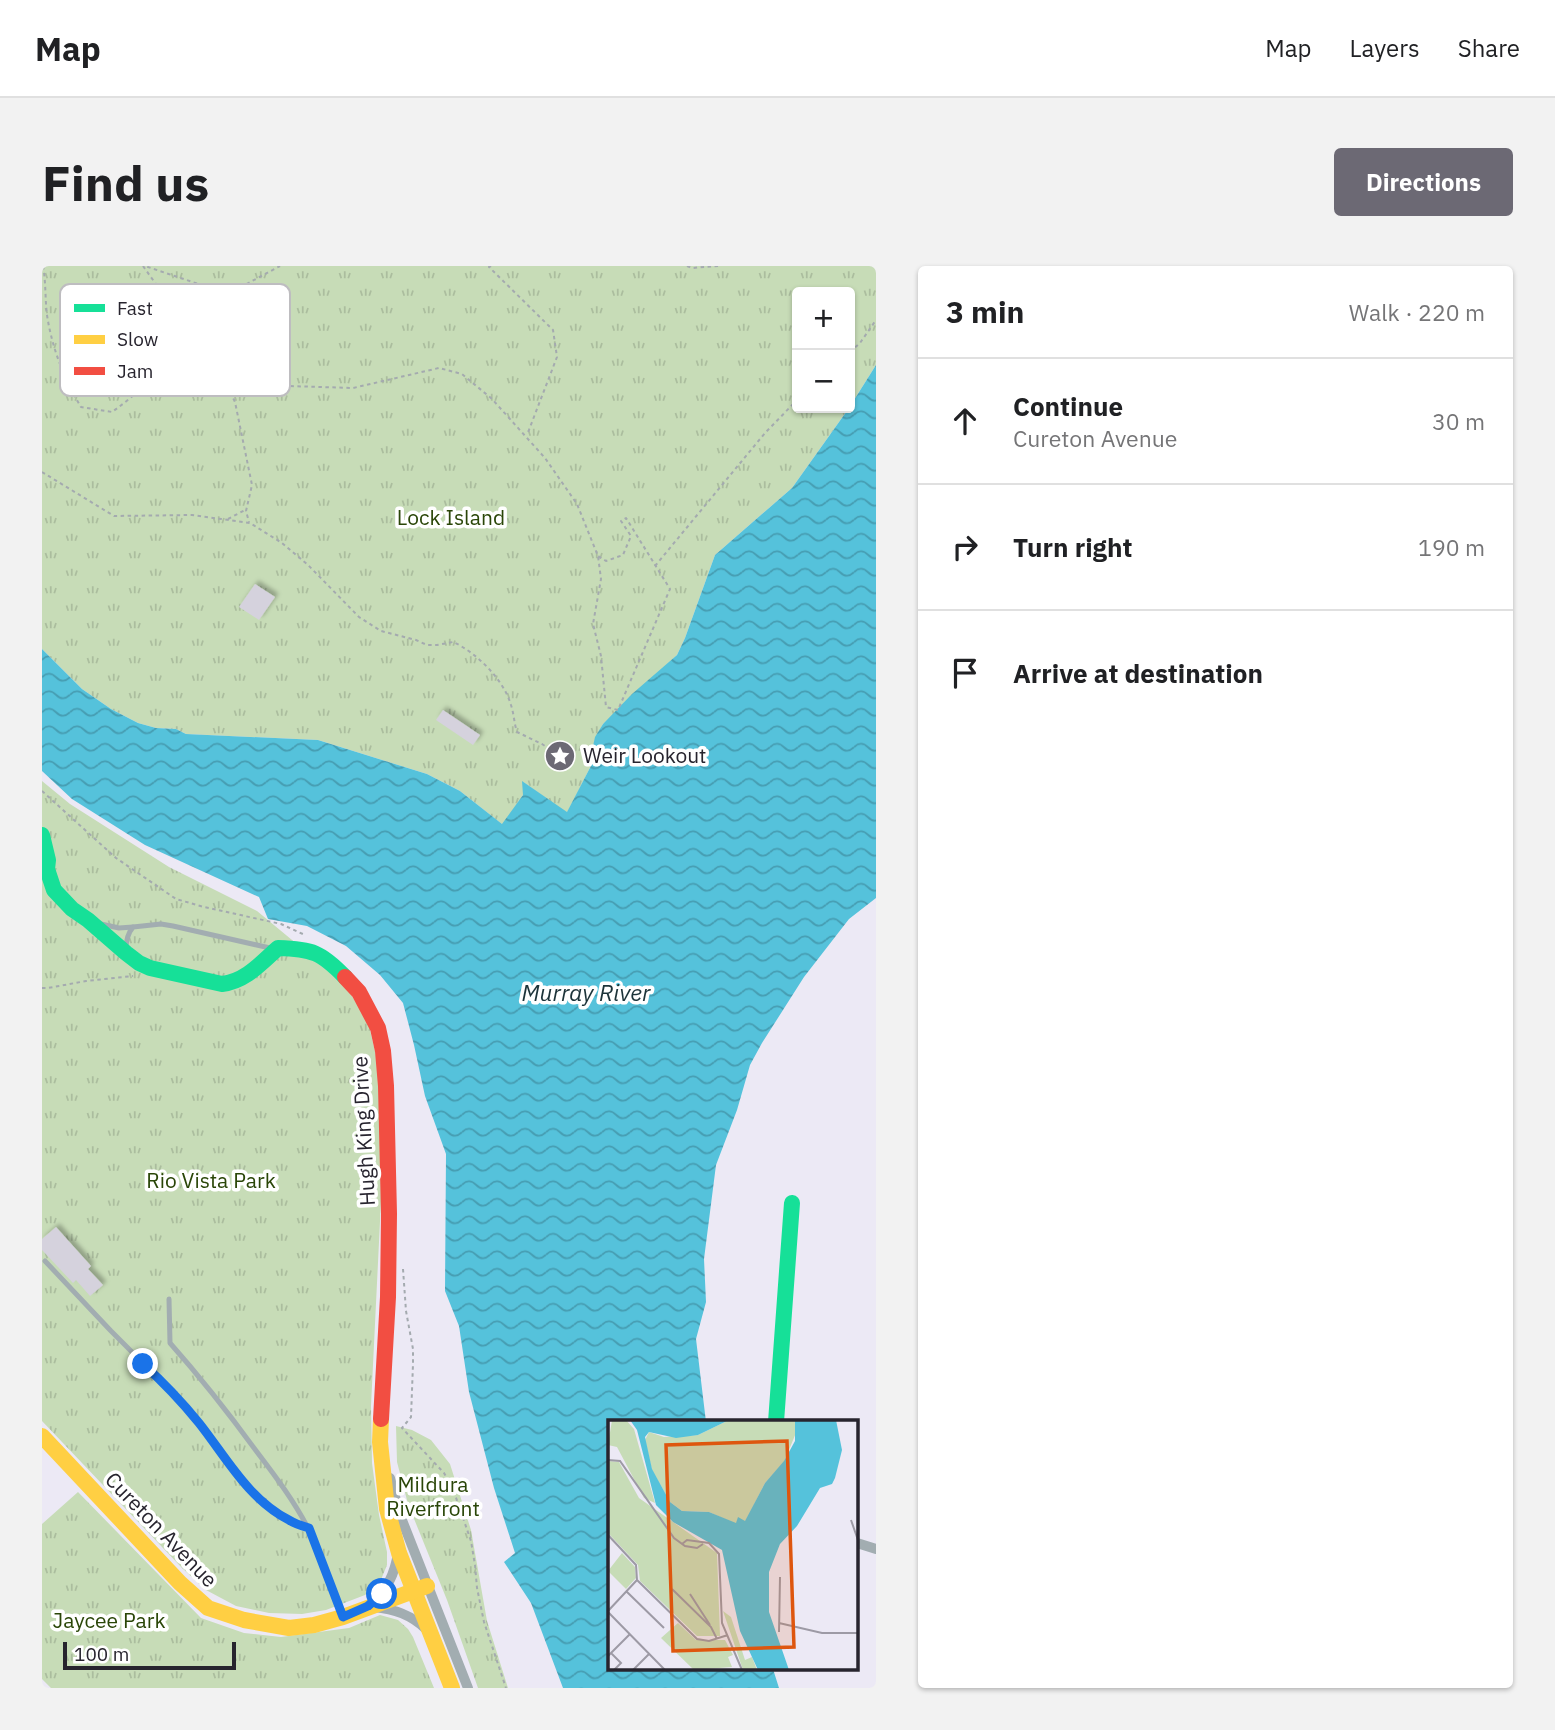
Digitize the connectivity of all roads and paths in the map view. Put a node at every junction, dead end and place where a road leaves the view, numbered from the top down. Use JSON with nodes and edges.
{"nodes":[{"id":1,"x":43,"y":266,"type":"edge"},
{"id":2,"x":144,"y":266,"type":"edge"},
{"id":3,"x":280,"y":266,"type":"edge"},
{"id":4,"x":489,"y":266,"type":"edge"},
{"id":5,"x":687,"y":266,"type":"edge"},
{"id":6,"x":719,"y":266,"type":"edge"},
{"id":7,"x":157,"y":284,"type":"edge"},
{"id":8,"x":198,"y":284,"type":"edge"},
{"id":9,"x":247,"y":284,"type":"edge"},
{"id":10,"x":876,"y":320,"type":"edge"},
{"id":11,"x":852,"y":350,"type":"edge"},
{"id":12,"x":60,"y":362,"type":"edge"},
{"id":13,"x":290,"y":386,"type":"edge"},
{"id":14,"x":74,"y":396,"type":"edge"},
{"id":15,"x":132,"y":396,"type":"edge"},
{"id":16,"x":232,"y":396,"type":"edge"},
{"id":17,"x":792,"y":405,"type":"edge"},
{"id":18,"x":527,"y":436,"type":"junction"},
{"id":19,"x":42,"y":472,"type":"edge"},
{"id":20,"x":246,"y":510,"type":"junction"},
{"id":21,"x":227,"y":519,"type":"junction"},
{"id":22,"x":250,"y":523,"type":"junction"},
{"id":23,"x":598,"y":556,"type":"junction"},
{"id":24,"x":655,"y":566,"type":"junction"},
{"id":25,"x":560,"y":756,"type":"dead end"},
{"id":26,"x":42,"y":791,"type":"edge"},
{"id":27,"x":42,"y":835,"type":"edge"},
{"id":28,"x":88,"y":920,"type":"junction"},
{"id":29,"x":133,"y":927,"type":"junction"},
{"id":30,"x":312,"y":938,"type":"dead end"},
{"id":31,"x":278,"y":948,"type":"junction"},
{"id":32,"x":126,"y":953,"type":"junction"},
{"id":33,"x":150,"y":968,"type":"junction"},
{"id":34,"x":42,"y":988,"type":"edge"},
{"id":35,"x":792,"y":1203,"type":"dead end"},
{"id":36,"x":45,"y":1261,"type":"dead end"},
{"id":37,"x":402,"y":1261,"type":"dead end"},
{"id":38,"x":169,"y":1299,"type":"dead end"},
{"id":39,"x":776,"y":1420,"type":"edge"},
{"id":40,"x":42,"y":1436,"type":"edge"},
{"id":41,"x":380,"y":1442,"type":"junction"},
{"id":42,"x":309,"y":1528,"type":"junction"},
{"id":43,"x":858,"y":1543,"type":"edge"},
{"id":44,"x":876,"y":1549,"type":"edge"},
{"id":45,"x":398,"y":1550,"type":"junction"},
{"id":46,"x":421,"y":1588,"type":"junction"},
{"id":47,"x":368,"y":1606,"type":"junction"},
{"id":48,"x":343,"y":1617,"type":"junction"},
{"id":49,"x":431,"y":1633,"type":"junction"},
{"id":50,"x":452,"y":1688,"type":"edge"},
{"id":51,"x":468,"y":1688,"type":"edge"},
{"id":52,"x":506,"y":1688,"type":"edge"}],
"edges":[{"from":1,"to":12,"type":"path"},
{"from":2,"to":7,"type":"path"},
{"from":2,"to":8,"type":"path"},
{"from":3,"to":9,"type":"path"},
{"from":4,"to":18,"type":"path"},
{"from":5,"to":6,"type":"path"},
{"from":10,"to":11,"type":"path"},
{"from":13,"to":18,"type":"path"},
{"from":14,"to":15,"type":"path"},
{"from":16,"to":20,"type":"path"},
{"from":17,"to":24,"type":"path"},
{"from":18,"to":23,"type":"path"},
{"from":19,"to":21,"type":"path"},
{"from":20,"to":21,"type":"path"},
{"from":20,"to":22,"type":"path"},
{"from":21,"to":22,"type":"path"},
{"from":22,"to":25,"type":"path"},
{"from":23,"to":24,"type":"path"},
{"from":23,"to":24,"type":"path"},
{"from":26,"to":30,"type":"path"},
{"from":27,"to":28,"type":"street"},
{"from":28,"to":29,"type":"lane"},
{"from":28,"to":32,"type":"street"},
{"from":29,"to":31,"type":"lane"},
{"from":29,"to":32,"type":"lane"},
{"from":31,"to":33,"type":"street"},
{"from":31,"to":41,"type":"street","name":"Hugh King Drive"},
{"from":32,"to":33,"type":"street"},
{"from":33,"to":34,"type":"path"},
{"from":35,"to":39,"type":"street"},
{"from":36,"to":42,"type":"lane"},
{"from":37,"to":52,"type":"path"},
{"from":38,"to":42,"type":"lane"},
{"from":40,"to":48,"type":"street","name":"Cureton Avenue"},
{"from":41,"to":45,"type":"street","name":"Hugh King Drive"},
{"from":41,"to":46,"type":"street","name":"Hugh King Drive"},
{"from":42,"to":48,"type":"lane"},
{"from":43,"to":44,"type":"street"},
{"from":45,"to":46,"type":"street","name":"Hugh King Drive"},
{"from":45,"to":47,"type":"street"},
{"from":46,"to":47,"type":"street","name":"Cureton Avenue"},
{"from":46,"to":49,"type":"street","name":"Hugh King Drive"},
{"from":46,"to":51,"type":"street","name":"Hugh King Drive"},
{"from":47,"to":48,"type":"street","name":"Cureton Avenue"},
{"from":47,"to":49,"type":"street"},
{"from":49,"to":50,"type":"street","name":"Hugh King Drive"}]}
